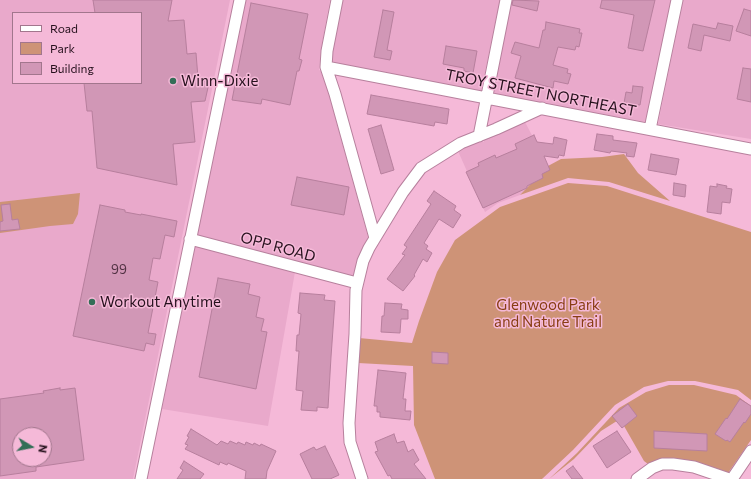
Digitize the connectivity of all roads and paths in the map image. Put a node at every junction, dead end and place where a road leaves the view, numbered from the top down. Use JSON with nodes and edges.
{"nodes":[{"id":1,"x":240,"y":0,"type":"edge"},
{"id":2,"x":337,"y":0,"type":"edge"},
{"id":3,"x":506,"y":0,"type":"edge"},
{"id":4,"x":677,"y":0,"type":"edge"},
{"id":5,"x":326,"y":67,"type":"junction"},
{"id":6,"x":486,"y":98,"type":"junction"},
{"id":7,"x":542,"y":108,"type":"junction"},
{"id":8,"x":650,"y":129,"type":"junction"},
{"id":9,"x":479,"y":136,"type":"junction"},
{"id":10,"x":751,"y":149,"type":"edge"},
{"id":11,"x":375,"y":238,"type":"junction"},
{"id":12,"x":190,"y":239,"type":"junction"},
{"id":13,"x":357,"y":283,"type":"junction"},
{"id":14,"x":751,"y":451,"type":"edge"},
{"id":15,"x":141,"y":479,"type":"edge"},
{"id":16,"x":362,"y":479,"type":"edge"},
{"id":17,"x":637,"y":479,"type":"edge"},
{"id":18,"x":730,"y":479,"type":"edge"}],
"edges":[{"from":1,"to":12,"type":"street"},
{"from":2,"to":5,"type":"street"},
{"from":3,"to":6,"type":"street"},
{"from":4,"to":8,"type":"street"},
{"from":5,"to":6,"type":"street","name":"TROY STREET NORTHEAST"},
{"from":5,"to":11,"type":"street"},
{"from":6,"to":7,"type":"street","name":"TROY STREET NORTHEAST"},
{"from":6,"to":9,"type":"street"},
{"from":7,"to":8,"type":"street","name":"TROY STREET NORTHEAST"},
{"from":7,"to":9,"type":"street"},
{"from":8,"to":10,"type":"street","name":"TROY STREET NORTHEAST"},
{"from":9,"to":11,"type":"street"},
{"from":11,"to":13,"type":"street"},
{"from":12,"to":13,"type":"street","name":"OPP ROAD"},
{"from":12,"to":15,"type":"street"},
{"from":13,"to":16,"type":"street"},
{"from":14,"to":18,"type":"street"},
{"from":17,"to":18,"type":"street"}]}
